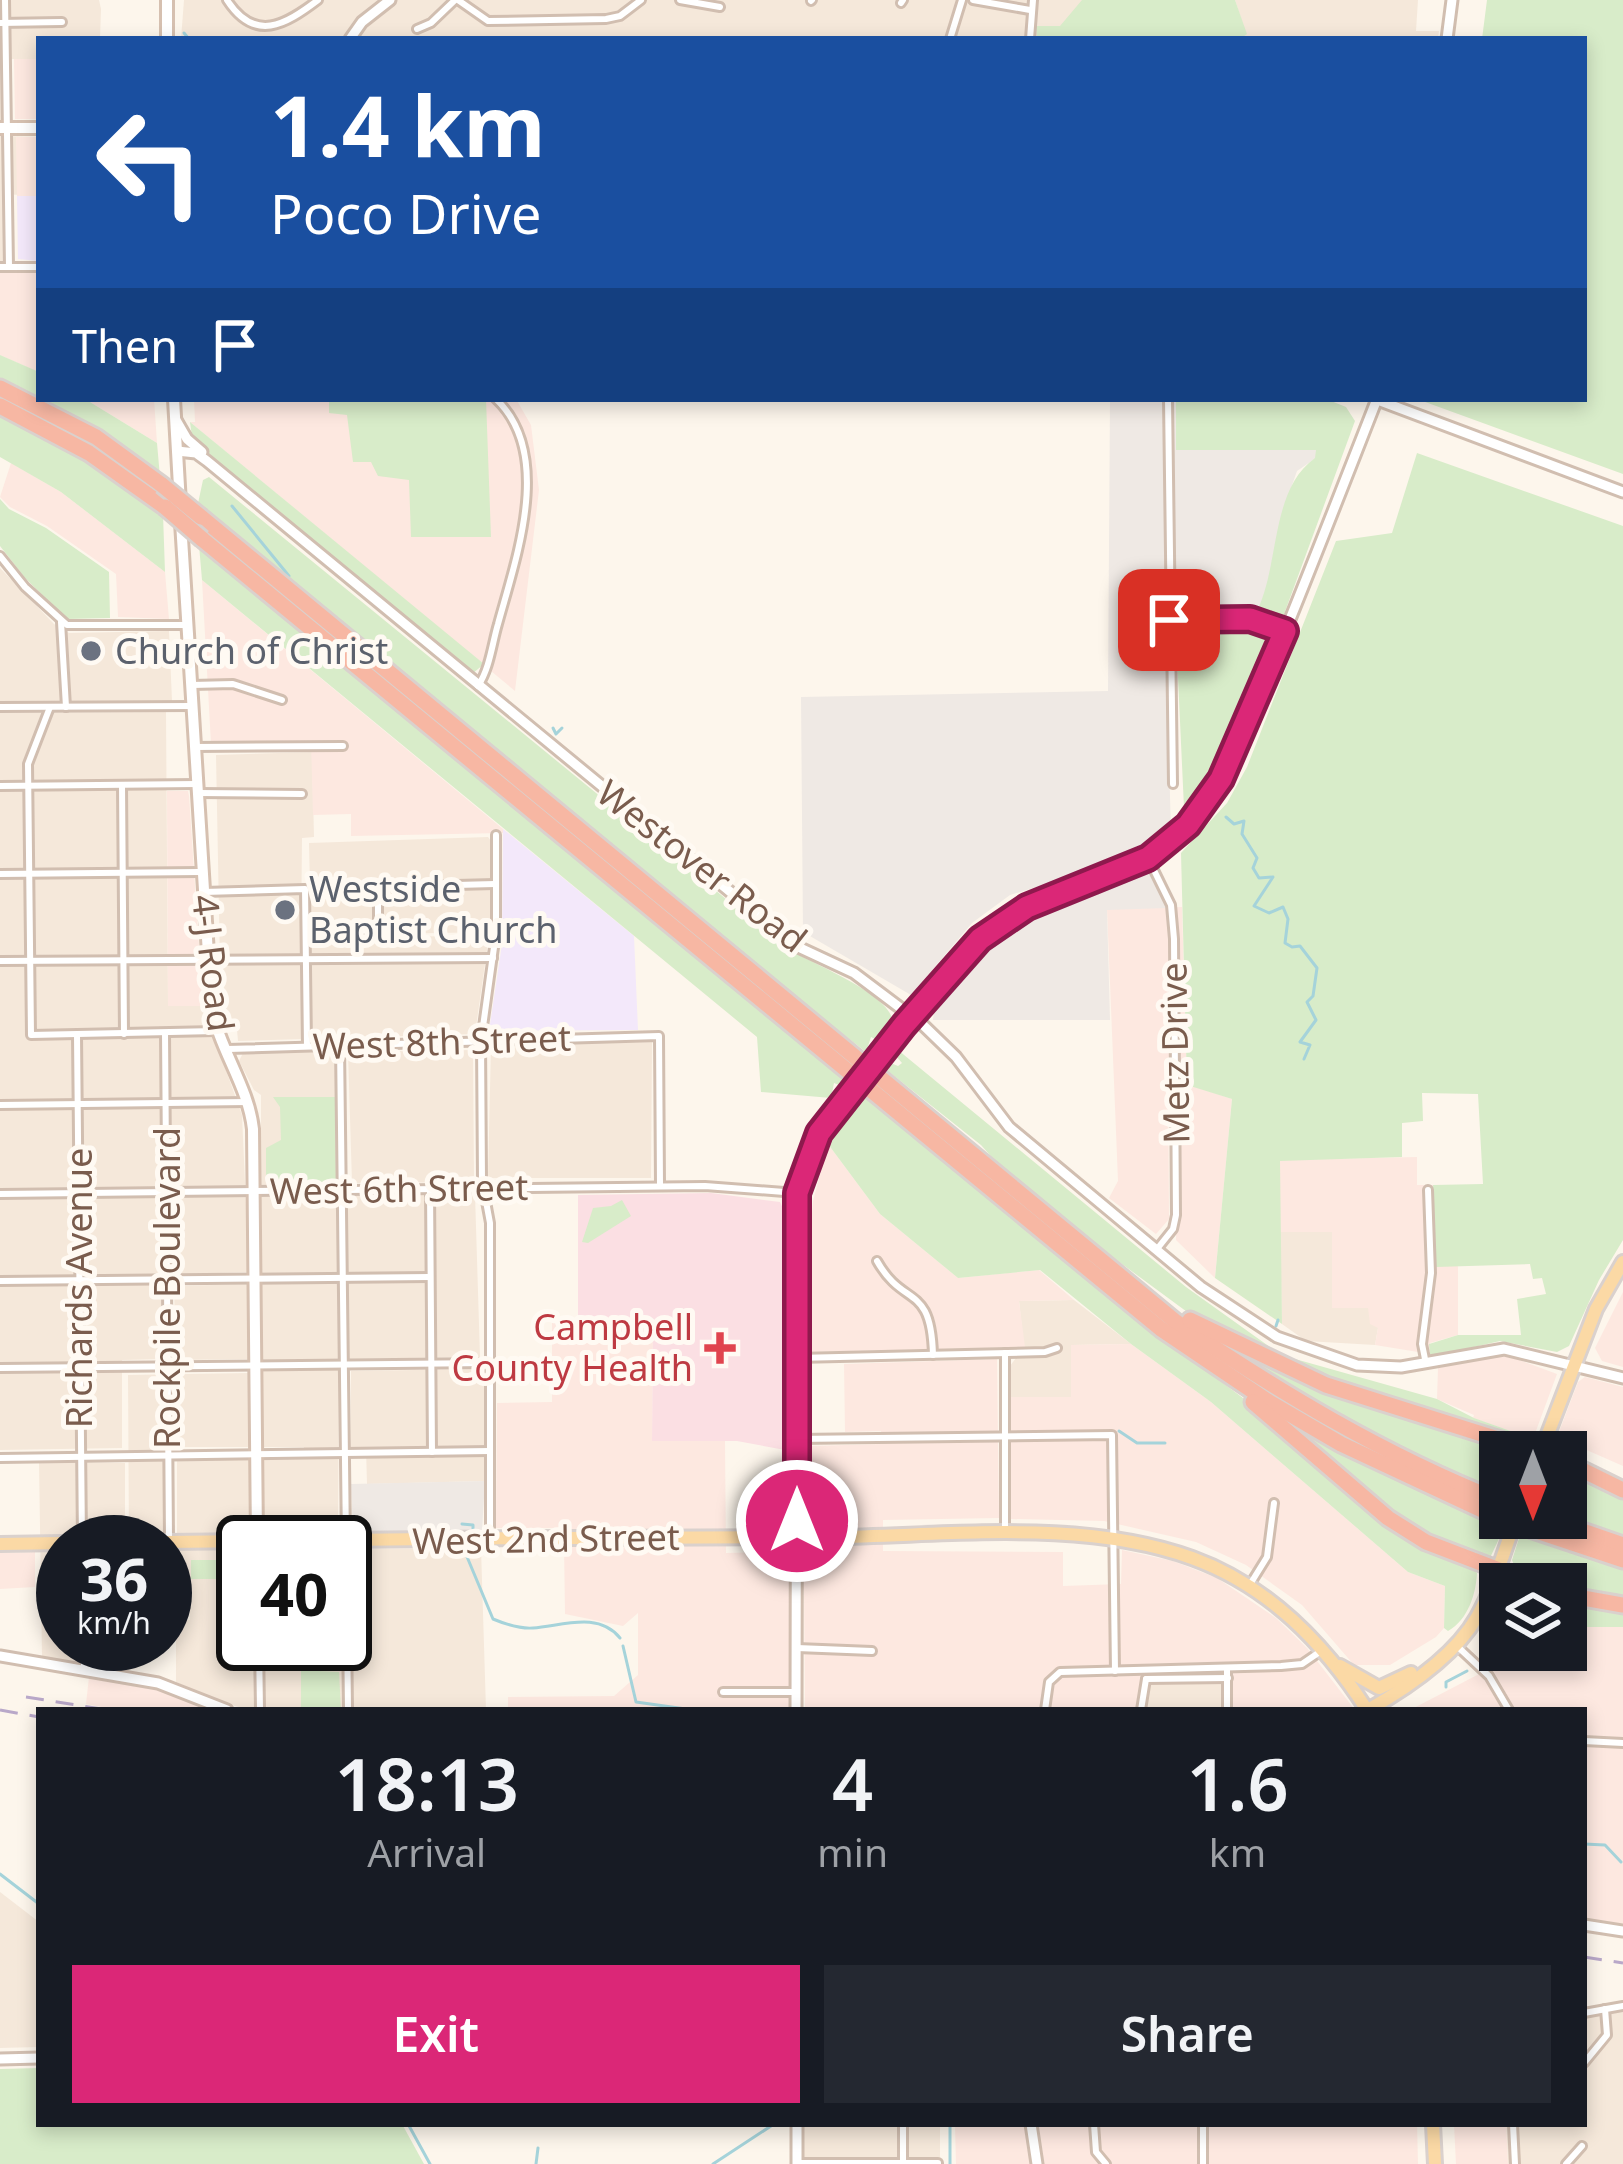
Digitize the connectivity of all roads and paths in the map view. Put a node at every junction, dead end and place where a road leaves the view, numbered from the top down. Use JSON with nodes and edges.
{"nodes":[{"id":1,"x":5,"y":0,"type":"edge"},
{"id":2,"x":167,"y":0,"type":"edge"},
{"id":3,"x":227,"y":0,"type":"edge"},
{"id":4,"x":318,"y":0,"type":"edge"},
{"id":5,"x":390,"y":0,"type":"edge"},
{"id":6,"x":457,"y":0,"type":"edge"},
{"id":7,"x":641,"y":0,"type":"edge"},
{"id":8,"x":680,"y":0,"type":"edge"},
{"id":9,"x":962,"y":0,"type":"edge"},
{"id":10,"x":973,"y":0,"type":"edge"},
{"id":11,"x":1034,"y":0,"type":"edge"},
{"id":12,"x":1452,"y":0,"type":"edge"},
{"id":13,"x":720,"y":7,"type":"dead end"},
{"id":14,"x":1030,"y":10,"type":"junction"},
{"id":15,"x":62,"y":22,"type":"dead end"},
{"id":16,"x":4,"y":23,"type":"edge"},
{"id":17,"x":417,"y":29,"type":"dead end"},
{"id":18,"x":167,"y":36,"type":"edge"},
{"id":19,"x":352,"y":36,"type":"edge"},
{"id":20,"x":951,"y":36,"type":"edge"},
{"id":21,"x":1030,"y":36,"type":"edge"},
{"id":22,"x":1448,"y":36,"type":"edge"},
{"id":23,"x":4,"y":128,"type":"edge"},
{"id":24,"x":36,"y":128,"type":"edge"},
{"id":25,"x":4,"y":199,"type":"edge"},
{"id":26,"x":4,"y":267,"type":"edge"},
{"id":27,"x":36,"y":267,"type":"edge"},
{"id":28,"x":0,"y":388,"type":"edge"},
{"id":29,"x":178,"y":402,"type":"edge"},
{"id":30,"x":499,"y":402,"type":"edge"},
{"id":31,"x":1168,"y":402,"type":"edge"},
{"id":32,"x":1375,"y":402,"type":"edge"},
{"id":33,"x":1384,"y":402,"type":"edge"},
{"id":34,"x":0,"y":406,"type":"edge"},
{"id":35,"x":176,"y":420,"type":"junction"},
{"id":36,"x":177,"y":451,"type":"junction"},
{"id":37,"x":207,"y":461,"type":"junction"},
{"id":38,"x":1623,"y":492,"type":"edge"},
{"id":39,"x":0,"y":556,"type":"edge"},
{"id":40,"x":1169,"y":620,"type":"junction"},
{"id":41,"x":62,"y":622,"type":"junction"},
{"id":42,"x":187,"y":625,"type":"junction"},
{"id":43,"x":1285,"y":631,"type":"junction"},
{"id":44,"x":191,"y":685,"type":"junction"},
{"id":45,"x":478,"y":686,"type":"junction"},
{"id":46,"x":282,"y":700,"type":"dead end"},
{"id":47,"x":192,"y":706,"type":"junction"},
{"id":48,"x":0,"y":707,"type":"edge"},
{"id":49,"x":50,"y":707,"type":"junction"},
{"id":50,"x":66,"y":707,"type":"junction"},
{"id":51,"x":343,"y":746,"type":"dead end"},
{"id":52,"x":195,"y":747,"type":"junction"},
{"id":53,"x":1173,"y":784,"type":"dead end"},
{"id":54,"x":122,"y":785,"type":"junction"},
{"id":55,"x":0,"y":786,"type":"edge"},
{"id":56,"x":28,"y":786,"type":"junction"},
{"id":57,"x":197,"y":788,"type":"junction"},
{"id":58,"x":302,"y":794,"type":"dead end"},
{"id":59,"x":496,"y":836,"type":"dead end"},
{"id":60,"x":1148,"y":858,"type":"junction"},
{"id":61,"x":202,"y":872,"type":"junction"},
{"id":62,"x":122,"y":873,"type":"junction"},
{"id":63,"x":0,"y":874,"type":"edge"},
{"id":64,"x":29,"y":874,"type":"junction"},
{"id":65,"x":495,"y":884,"type":"junction"},
{"id":66,"x":203,"y":892,"type":"junction"},
{"id":67,"x":306,"y":932,"type":"junction"},
{"id":68,"x":493,"y":958,"type":"junction"},
{"id":69,"x":306,"y":959,"type":"junction"},
{"id":70,"x":208,"y":960,"type":"junction"},
{"id":71,"x":31,"y":961,"type":"junction"},
{"id":72,"x":123,"y":961,"type":"junction"},
{"id":73,"x":0,"y":962,"type":"edge"},
{"id":74,"x":912,"y":1016,"type":"junction"},
{"id":75,"x":217,"y":1031,"type":"junction"},
{"id":76,"x":124,"y":1034,"type":"junction"},
{"id":77,"x":165,"y":1034,"type":"junction"},
{"id":78,"x":77,"y":1035,"type":"junction"},
{"id":79,"x":481,"y":1041,"type":"junction"},
{"id":80,"x":340,"y":1045,"type":"junction"},
{"id":81,"x":307,"y":1046,"type":"junction"},
{"id":82,"x":225,"y":1050,"type":"junction"},
{"id":83,"x":248,"y":1102,"type":"junction"},
{"id":84,"x":166,"y":1103,"type":"junction"},
{"id":85,"x":78,"y":1104,"type":"junction"},
{"id":86,"x":0,"y":1105,"type":"edge"},
{"id":87,"x":660,"y":1186,"type":"junction"},
{"id":88,"x":484,"y":1188,"type":"junction"},
{"id":89,"x":430,"y":1189,"type":"junction"},
{"id":90,"x":254,"y":1190,"type":"junction"},
{"id":91,"x":342,"y":1190,"type":"junction"},
{"id":92,"x":1429,"y":1190,"type":"dead end"},
{"id":93,"x":167,"y":1191,"type":"junction"},
{"id":94,"x":79,"y":1192,"type":"junction"},
{"id":95,"x":797,"y":1193,"type":"junction"},
{"id":96,"x":0,"y":1194,"type":"edge"},
{"id":97,"x":1065,"y":1232,"type":"junction"},
{"id":98,"x":1157,"y":1249,"type":"junction"},
{"id":99,"x":878,"y":1261,"type":"dead end"},
{"id":100,"x":1623,"y":1262,"type":"edge"},
{"id":101,"x":430,"y":1276,"type":"junction"},
{"id":102,"x":343,"y":1277,"type":"junction"},
{"id":103,"x":255,"y":1278,"type":"junction"},
{"id":104,"x":167,"y":1279,"type":"junction"},
{"id":105,"x":80,"y":1280,"type":"junction"},
{"id":106,"x":0,"y":1281,"type":"edge"},
{"id":107,"x":1161,"y":1329,"type":"junction"},
{"id":108,"x":1057,"y":1348,"type":"dead end"},
{"id":109,"x":1005,"y":1353,"type":"junction"},
{"id":110,"x":933,"y":1355,"type":"junction"},
{"id":111,"x":797,"y":1358,"type":"junction"},
{"id":112,"x":490,"y":1363,"type":"junction"},
{"id":113,"x":431,"y":1364,"type":"junction"},
{"id":114,"x":1426,"y":1364,"type":"junction"},
{"id":115,"x":344,"y":1365,"type":"junction"},
{"id":116,"x":1574,"y":1365,"type":"junction"},
{"id":117,"x":169,"y":1366,"type":"junction"},
{"id":118,"x":256,"y":1366,"type":"junction"},
{"id":119,"x":80,"y":1367,"type":"junction"},
{"id":120,"x":0,"y":1368,"type":"edge"},
{"id":121,"x":1623,"y":1378,"type":"edge"},
{"id":122,"x":1548,"y":1431,"type":"edge"},
{"id":123,"x":1479,"y":1433,"type":"edge"},
{"id":124,"x":1004,"y":1435,"type":"junction"},
{"id":125,"x":797,"y":1438,"type":"junction"},
{"id":126,"x":490,"y":1451,"type":"junction"},
{"id":127,"x":432,"y":1452,"type":"junction"},
{"id":128,"x":345,"y":1453,"type":"junction"},
{"id":129,"x":169,"y":1454,"type":"junction"},
{"id":130,"x":257,"y":1454,"type":"junction"},
{"id":131,"x":81,"y":1455,"type":"junction"},
{"id":132,"x":0,"y":1457,"type":"edge"},
{"id":133,"x":1587,"y":1472,"type":"edge"},
{"id":134,"x":1623,"y":1490,"type":"edge"},
{"id":135,"x":1479,"y":1492,"type":"edge"},
{"id":136,"x":1274,"y":1503,"type":"dead end"},
{"id":137,"x":1479,"y":1509,"type":"edge"},
{"id":138,"x":82,"y":1515,"type":"edge"},
{"id":139,"x":168,"y":1515,"type":"edge"},
{"id":140,"x":257,"y":1515,"type":"edge"},
{"id":141,"x":346,"y":1515,"type":"edge"},
{"id":142,"x":1005,"y":1535,"type":"junction"},
{"id":143,"x":1587,"y":1536,"type":"edge"},
{"id":144,"x":796,"y":1537,"type":"junction"},
{"id":145,"x":1114,"y":1538,"type":"junction"},
{"id":146,"x":490,"y":1539,"type":"junction"},
{"id":147,"x":1574,"y":1539,"type":"edge"},
{"id":148,"x":372,"y":1540,"type":"edge"},
{"id":149,"x":36,"y":1543,"type":"edge"},
{"id":150,"x":0,"y":1544,"type":"edge"},
{"id":151,"x":1623,"y":1545,"type":"edge"},
{"id":152,"x":1623,"y":1560,"type":"edge"},
{"id":153,"x":1479,"y":1563,"type":"edge"},
{"id":154,"x":1249,"y":1586,"type":"junction"},
{"id":155,"x":1587,"y":1599,"type":"edge"},
{"id":156,"x":1623,"y":1605,"type":"edge"},
{"id":157,"x":1479,"y":1612,"type":"edge"},
{"id":158,"x":1455,"y":1645,"type":"junction"},
{"id":159,"x":797,"y":1648,"type":"junction"},
{"id":160,"x":1324,"y":1649,"type":"junction"},
{"id":161,"x":872,"y":1651,"type":"dead end"},
{"id":162,"x":0,"y":1657,"type":"edge"},
{"id":163,"x":1442,"y":1658,"type":"junction"},
{"id":164,"x":36,"y":1663,"type":"edge"},
{"id":165,"x":1339,"y":1666,"type":"junction"},
{"id":166,"x":1227,"y":1667,"type":"junction"},
{"id":167,"x":90,"y":1671,"type":"edge"},
{"id":168,"x":259,"y":1671,"type":"edge"},
{"id":169,"x":347,"y":1671,"type":"edge"},
{"id":170,"x":1115,"y":1671,"type":"junction"},
{"id":171,"x":1147,"y":1674,"type":"junction"},
{"id":172,"x":1228,"y":1678,"type":"junction"},
{"id":173,"x":796,"y":1692,"type":"junction"},
{"id":174,"x":724,"y":1693,"type":"dead end"},
{"id":175,"x":219,"y":1707,"type":"edge"},
{"id":176,"x":260,"y":1707,"type":"edge"},
{"id":177,"x":347,"y":1707,"type":"edge"},
{"id":178,"x":796,"y":1707,"type":"edge"},
{"id":179,"x":1045,"y":1707,"type":"edge"},
{"id":180,"x":1142,"y":1707,"type":"edge"},
{"id":181,"x":1227,"y":1707,"type":"edge"},
{"id":182,"x":1366,"y":1707,"type":"edge"},
{"id":183,"x":1372,"y":1707,"type":"edge"},
{"id":184,"x":1507,"y":1707,"type":"edge"},
{"id":185,"x":1587,"y":1742,"type":"edge"},
{"id":186,"x":1623,"y":1743,"type":"edge"},
{"id":187,"x":1587,"y":1925,"type":"edge"},
{"id":188,"x":1623,"y":1931,"type":"edge"},
{"id":189,"x":1623,"y":2006,"type":"edge"},
{"id":190,"x":1605,"y":2009,"type":"junction"},
{"id":191,"x":1587,"y":2012,"type":"edge"},
{"id":192,"x":36,"y":2058,"type":"edge"},
{"id":193,"x":0,"y":2059,"type":"edge"},
{"id":194,"x":1587,"y":2059,"type":"edge"},
{"id":195,"x":797,"y":2127,"type":"edge"},
{"id":196,"x":902,"y":2127,"type":"edge"},
{"id":197,"x":1031,"y":2127,"type":"edge"},
{"id":198,"x":1094,"y":2127,"type":"edge"},
{"id":199,"x":1203,"y":2127,"type":"edge"},
{"id":200,"x":1433,"y":2127,"type":"edge"},
{"id":201,"x":1513,"y":2127,"type":"edge"},
{"id":202,"x":1582,"y":2146,"type":"dead end"},
{"id":203,"x":797,"y":2163,"type":"edge"},
{"id":204,"x":836,"y":2163,"type":"edge"},
{"id":205,"x":903,"y":2163,"type":"edge"},
{"id":206,"x":938,"y":2163,"type":"edge"},
{"id":207,"x":1037,"y":2164,"type":"edge"},
{"id":208,"x":1106,"y":2164,"type":"edge"},
{"id":209,"x":1202,"y":2164,"type":"edge"},
{"id":210,"x":1435,"y":2164,"type":"edge"},
{"id":211,"x":1515,"y":2164,"type":"edge"},
{"id":212,"x":1567,"y":2164,"type":"edge"}],
"edges":[{"from":1,"to":16,"type":"street"},
{"from":2,"to":18,"type":"main road"},
{"from":3,"to":4,"type":"street"},
{"from":5,"to":19,"type":"street"},
{"from":6,"to":7,"type":"street"},
{"from":6,"to":17,"type":"street"},
{"from":8,"to":13,"type":"street"},
{"from":9,"to":20,"type":"street"},
{"from":10,"to":14,"type":"street"},
{"from":11,"to":14,"type":"street"},
{"from":12,"to":22,"type":"street"},
{"from":14,"to":21,"type":"street"},
{"from":15,"to":16,"type":"street"},
{"from":16,"to":23,"type":"street"},
{"from":23,"to":24,"type":"main road"},
{"from":23,"to":25,"type":"street"},
{"from":25,"to":26,"type":"street"},
{"from":26,"to":27,"type":"street"},
{"from":28,"to":97,"type":"highway","bridge":true},
{"from":29,"to":35,"type":"main road","name":"4-J Road"},
{"from":30,"to":45,"type":"street"},
{"from":31,"to":40,"type":"street"},
{"from":32,"to":43,"type":"street"},
{"from":33,"to":38,"type":"street"},
{"from":34,"to":107,"type":"highway","bridge":true},
{"from":35,"to":36,"type":"main road","name":"4-J Road"},
{"from":35,"to":37,"type":"street"},
{"from":36,"to":37,"type":"street","name":"Westover Road"},
{"from":36,"to":42,"type":"main road","name":"4-J Road"},
{"from":37,"to":45,"type":"street","name":"Westover Road"},
{"from":39,"to":41,"type":"street"},
{"from":40,"to":43,"type":"street"},
{"from":40,"to":53,"type":"street"},
{"from":41,"to":42,"type":"street"},
{"from":41,"to":50,"type":"street"},
{"from":42,"to":44,"type":"main road","name":"4-J Road"},
{"from":43,"to":60,"type":"street"},
{"from":44,"to":46,"type":"street"},
{"from":44,"to":47,"type":"main road","name":"4-J Road"},
{"from":45,"to":74,"type":"street","name":"Westover Road"},
{"from":47,"to":50,"type":"street"},
{"from":47,"to":52,"type":"main road","name":"4-J Road"},
{"from":48,"to":49,"type":"street"},
{"from":49,"to":50,"type":"street"},
{"from":49,"to":56,"type":"street"},
{"from":51,"to":52,"type":"street"},
{"from":52,"to":57,"type":"main road","name":"4-J Road"},
{"from":54,"to":56,"type":"street"},
{"from":54,"to":57,"type":"street"},
{"from":54,"to":62,"type":"street"},
{"from":55,"to":56,"type":"street"},
{"from":56,"to":64,"type":"street"},
{"from":57,"to":58,"type":"street"},
{"from":57,"to":61,"type":"main road","name":"4-J Road"},
{"from":59,"to":65,"type":"street"},
{"from":60,"to":74,"type":"street"},
{"from":60,"to":98,"type":"street","name":"Metz Drive"},
{"from":61,"to":62,"type":"street"},
{"from":61,"to":66,"type":"main road","name":"4-J Road"},
{"from":62,"to":64,"type":"street"},
{"from":62,"to":72,"type":"street"},
{"from":63,"to":64,"type":"street"},
{"from":64,"to":71,"type":"street"},
{"from":65,"to":67,"type":"street"},
{"from":65,"to":68,"type":"street"},
{"from":66,"to":67,"type":"street"},
{"from":66,"to":70,"type":"main road","name":"4-J Road"},
{"from":67,"to":69,"type":"street"},
{"from":68,"to":69,"type":"street"},
{"from":68,"to":79,"type":"street"},
{"from":69,"to":70,"type":"street"},
{"from":69,"to":81,"type":"street"},
{"from":70,"to":72,"type":"street"},
{"from":70,"to":75,"type":"main road","name":"4-J Road"},
{"from":71,"to":72,"type":"street"},
{"from":71,"to":73,"type":"street"},
{"from":71,"to":78,"type":"street"},
{"from":72,"to":76,"type":"street"},
{"from":74,"to":95,"type":"street","bridge":true},
{"from":74,"to":98,"type":"street","name":"Westover Road"},
{"from":75,"to":77,"type":"street"},
{"from":75,"to":82,"type":"main road","name":"4-J Road"},
{"from":76,"to":77,"type":"street"},
{"from":76,"to":78,"type":"street"},
{"from":77,"to":84,"type":"street","name":"Rockpile Boulevard"},
{"from":78,"to":85,"type":"street","name":"Richards Avenue"},
{"from":79,"to":80,"type":"street","name":"West 8th Street"},
{"from":79,"to":87,"type":"street","name":"West 8th Street"},
{"from":79,"to":88,"type":"street"},
{"from":80,"to":81,"type":"street","name":"West 8th Street"},
{"from":80,"to":91,"type":"street"},
{"from":81,"to":82,"type":"street","name":"West 8th Street"},
{"from":82,"to":83,"type":"main road","name":"4-J Road"},
{"from":83,"to":84,"type":"street"},
{"from":83,"to":90,"type":"main road","name":"4-J Road"},
{"from":84,"to":85,"type":"street"},
{"from":84,"to":93,"type":"street","name":"Rockpile Boulevard"},
{"from":85,"to":86,"type":"street"},
{"from":85,"to":94,"type":"street","name":"Richards Avenue"},
{"from":87,"to":88,"type":"street","name":"West 6th Street"},
{"from":87,"to":95,"type":"street","name":"West 6th Street"},
{"from":88,"to":89,"type":"street","name":"West 6th Street"},
{"from":88,"to":112,"type":"street"},
{"from":89,"to":91,"type":"street","name":"West 6th Street"},
{"from":89,"to":101,"type":"street"},
{"from":90,"to":91,"type":"street","name":"West 6th Street"},
{"from":90,"to":93,"type":"street","name":"West 6th Street"},
{"from":90,"to":103,"type":"main road","name":"4-J Road"},
{"from":91,"to":102,"type":"street"},
{"from":92,"to":114,"type":"street"},
{"from":93,"to":94,"type":"street","name":"West 6th Street"},
{"from":93,"to":104,"type":"street","name":"Rockpile Boulevard"},
{"from":94,"to":96,"type":"street","name":"West 6th Street"},
{"from":94,"to":105,"type":"street","name":"Richards Avenue"},
{"from":95,"to":111,"type":"street"},
{"from":97,"to":123,"type":"highway"},
{"from":97,"to":135,"type":"highway"},
{"from":98,"to":114,"type":"street","name":"Westover Road"},
{"from":99,"to":110,"type":"street"},
{"from":100,"to":116,"type":"main road"},
{"from":101,"to":102,"type":"street"},
{"from":101,"to":113,"type":"street"},
{"from":102,"to":103,"type":"street"},
{"from":102,"to":115,"type":"street"},
{"from":103,"to":104,"type":"street"},
{"from":103,"to":118,"type":"main road","name":"4-J Road"},
{"from":104,"to":105,"type":"street"},
{"from":104,"to":117,"type":"street","name":"Rockpile Boulevard"},
{"from":105,"to":106,"type":"street"},
{"from":105,"to":119,"type":"street","name":"Richards Avenue"},
{"from":107,"to":137,"type":"highway"},
{"from":107,"to":153,"type":"highway"},
{"from":108,"to":109,"type":"street"},
{"from":109,"to":110,"type":"street"},
{"from":109,"to":124,"type":"street"},
{"from":110,"to":111,"type":"street"},
{"from":111,"to":125,"type":"street"},
{"from":112,"to":113,"type":"street"},
{"from":112,"to":126,"type":"street"},
{"from":113,"to":115,"type":"street"},
{"from":113,"to":127,"type":"street"},
{"from":114,"to":116,"type":"street","name":"Westover Road"},
{"from":115,"to":118,"type":"street"},
{"from":115,"to":128,"type":"street"},
{"from":116,"to":121,"type":"street","name":"Westover Road"},
{"from":116,"to":122,"type":"main road"},
{"from":117,"to":118,"type":"street"},
{"from":117,"to":119,"type":"street"},
{"from":117,"to":129,"type":"street","name":"Rockpile Boulevard"},
{"from":118,"to":130,"type":"main road","name":"4-J Road"},
{"from":119,"to":120,"type":"street"},
{"from":119,"to":131,"type":"street","name":"Richards Avenue"},
{"from":124,"to":125,"type":"street"},
{"from":124,"to":142,"type":"street"},
{"from":124,"to":145,"type":"street"},
{"from":125,"to":144,"type":"street"},
{"from":126,"to":127,"type":"street"},
{"from":126,"to":146,"type":"street"},
{"from":127,"to":128,"type":"street"},
{"from":128,"to":130,"type":"street"},
{"from":128,"to":141,"type":"street"},
{"from":129,"to":130,"type":"street"},
{"from":129,"to":131,"type":"street"},
{"from":129,"to":139,"type":"street","name":"Rockpile Boulevard"},
{"from":130,"to":140,"type":"main road","name":"4-J Road"},
{"from":131,"to":132,"type":"street"},
{"from":131,"to":138,"type":"street","name":"Richards Avenue"},
{"from":133,"to":134,"type":"highway"},
{"from":136,"to":154,"type":"street"},
{"from":142,"to":144,"type":"main road","name":"West 2nd Street"},
{"from":142,"to":145,"type":"main road","name":"West 2nd Street"},
{"from":143,"to":151,"type":"highway"},
{"from":144,"to":146,"type":"main road","name":"West 2nd Street"},
{"from":144,"to":159,"type":"street"},
{"from":145,"to":154,"type":"main road","name":"West 2nd Street"},
{"from":145,"to":170,"type":"street"},
{"from":146,"to":148,"type":"main road","name":"West 2nd Street"},
{"from":147,"to":152,"type":"highway"},
{"from":149,"to":150,"type":"main road"},
{"from":154,"to":160,"type":"main road","name":"West 2nd Street"},
{"from":155,"to":156,"type":"highway"},
{"from":157,"to":158,"type":"main road"},
{"from":158,"to":163,"type":"main road"},
{"from":158,"to":184,"type":"street"},
{"from":159,"to":161,"type":"street"},
{"from":159,"to":173,"type":"street"},
{"from":160,"to":165,"type":"main road","name":"West 2nd Street"},
{"from":160,"to":166,"type":"street"},
{"from":162,"to":164,"type":"street"},
{"from":163,"to":165,"type":"main road"},
{"from":163,"to":183,"type":"main road"},
{"from":165,"to":182,"type":"main road","name":"West 2nd Street"},
{"from":166,"to":171,"type":"street"},
{"from":166,"to":172,"type":"street"},
{"from":167,"to":175,"type":"street"},
{"from":168,"to":176,"type":"street"},
{"from":169,"to":177,"type":"street"},
{"from":170,"to":171,"type":"street"},
{"from":170,"to":179,"type":"street"},
{"from":171,"to":172,"type":"street"},
{"from":171,"to":180,"type":"street"},
{"from":172,"to":181,"type":"street"},
{"from":173,"to":174,"type":"street"},
{"from":173,"to":178,"type":"street"},
{"from":185,"to":186,"type":"street"},
{"from":187,"to":188,"type":"street"},
{"from":189,"to":190,"type":"street"},
{"from":190,"to":191,"type":"street"},
{"from":190,"to":194,"type":"street"},
{"from":192,"to":193,"type":"street"},
{"from":195,"to":203,"type":"street"},
{"from":196,"to":205,"type":"street"},
{"from":197,"to":207,"type":"street"},
{"from":198,"to":208,"type":"street"},
{"from":199,"to":209,"type":"street"},
{"from":200,"to":210,"type":"main road"},
{"from":201,"to":211,"type":"street"},
{"from":202,"to":212,"type":"street"},
{"from":203,"to":204,"type":"street"},
{"from":204,"to":205,"type":"street"},
{"from":205,"to":206,"type":"street"}]}
